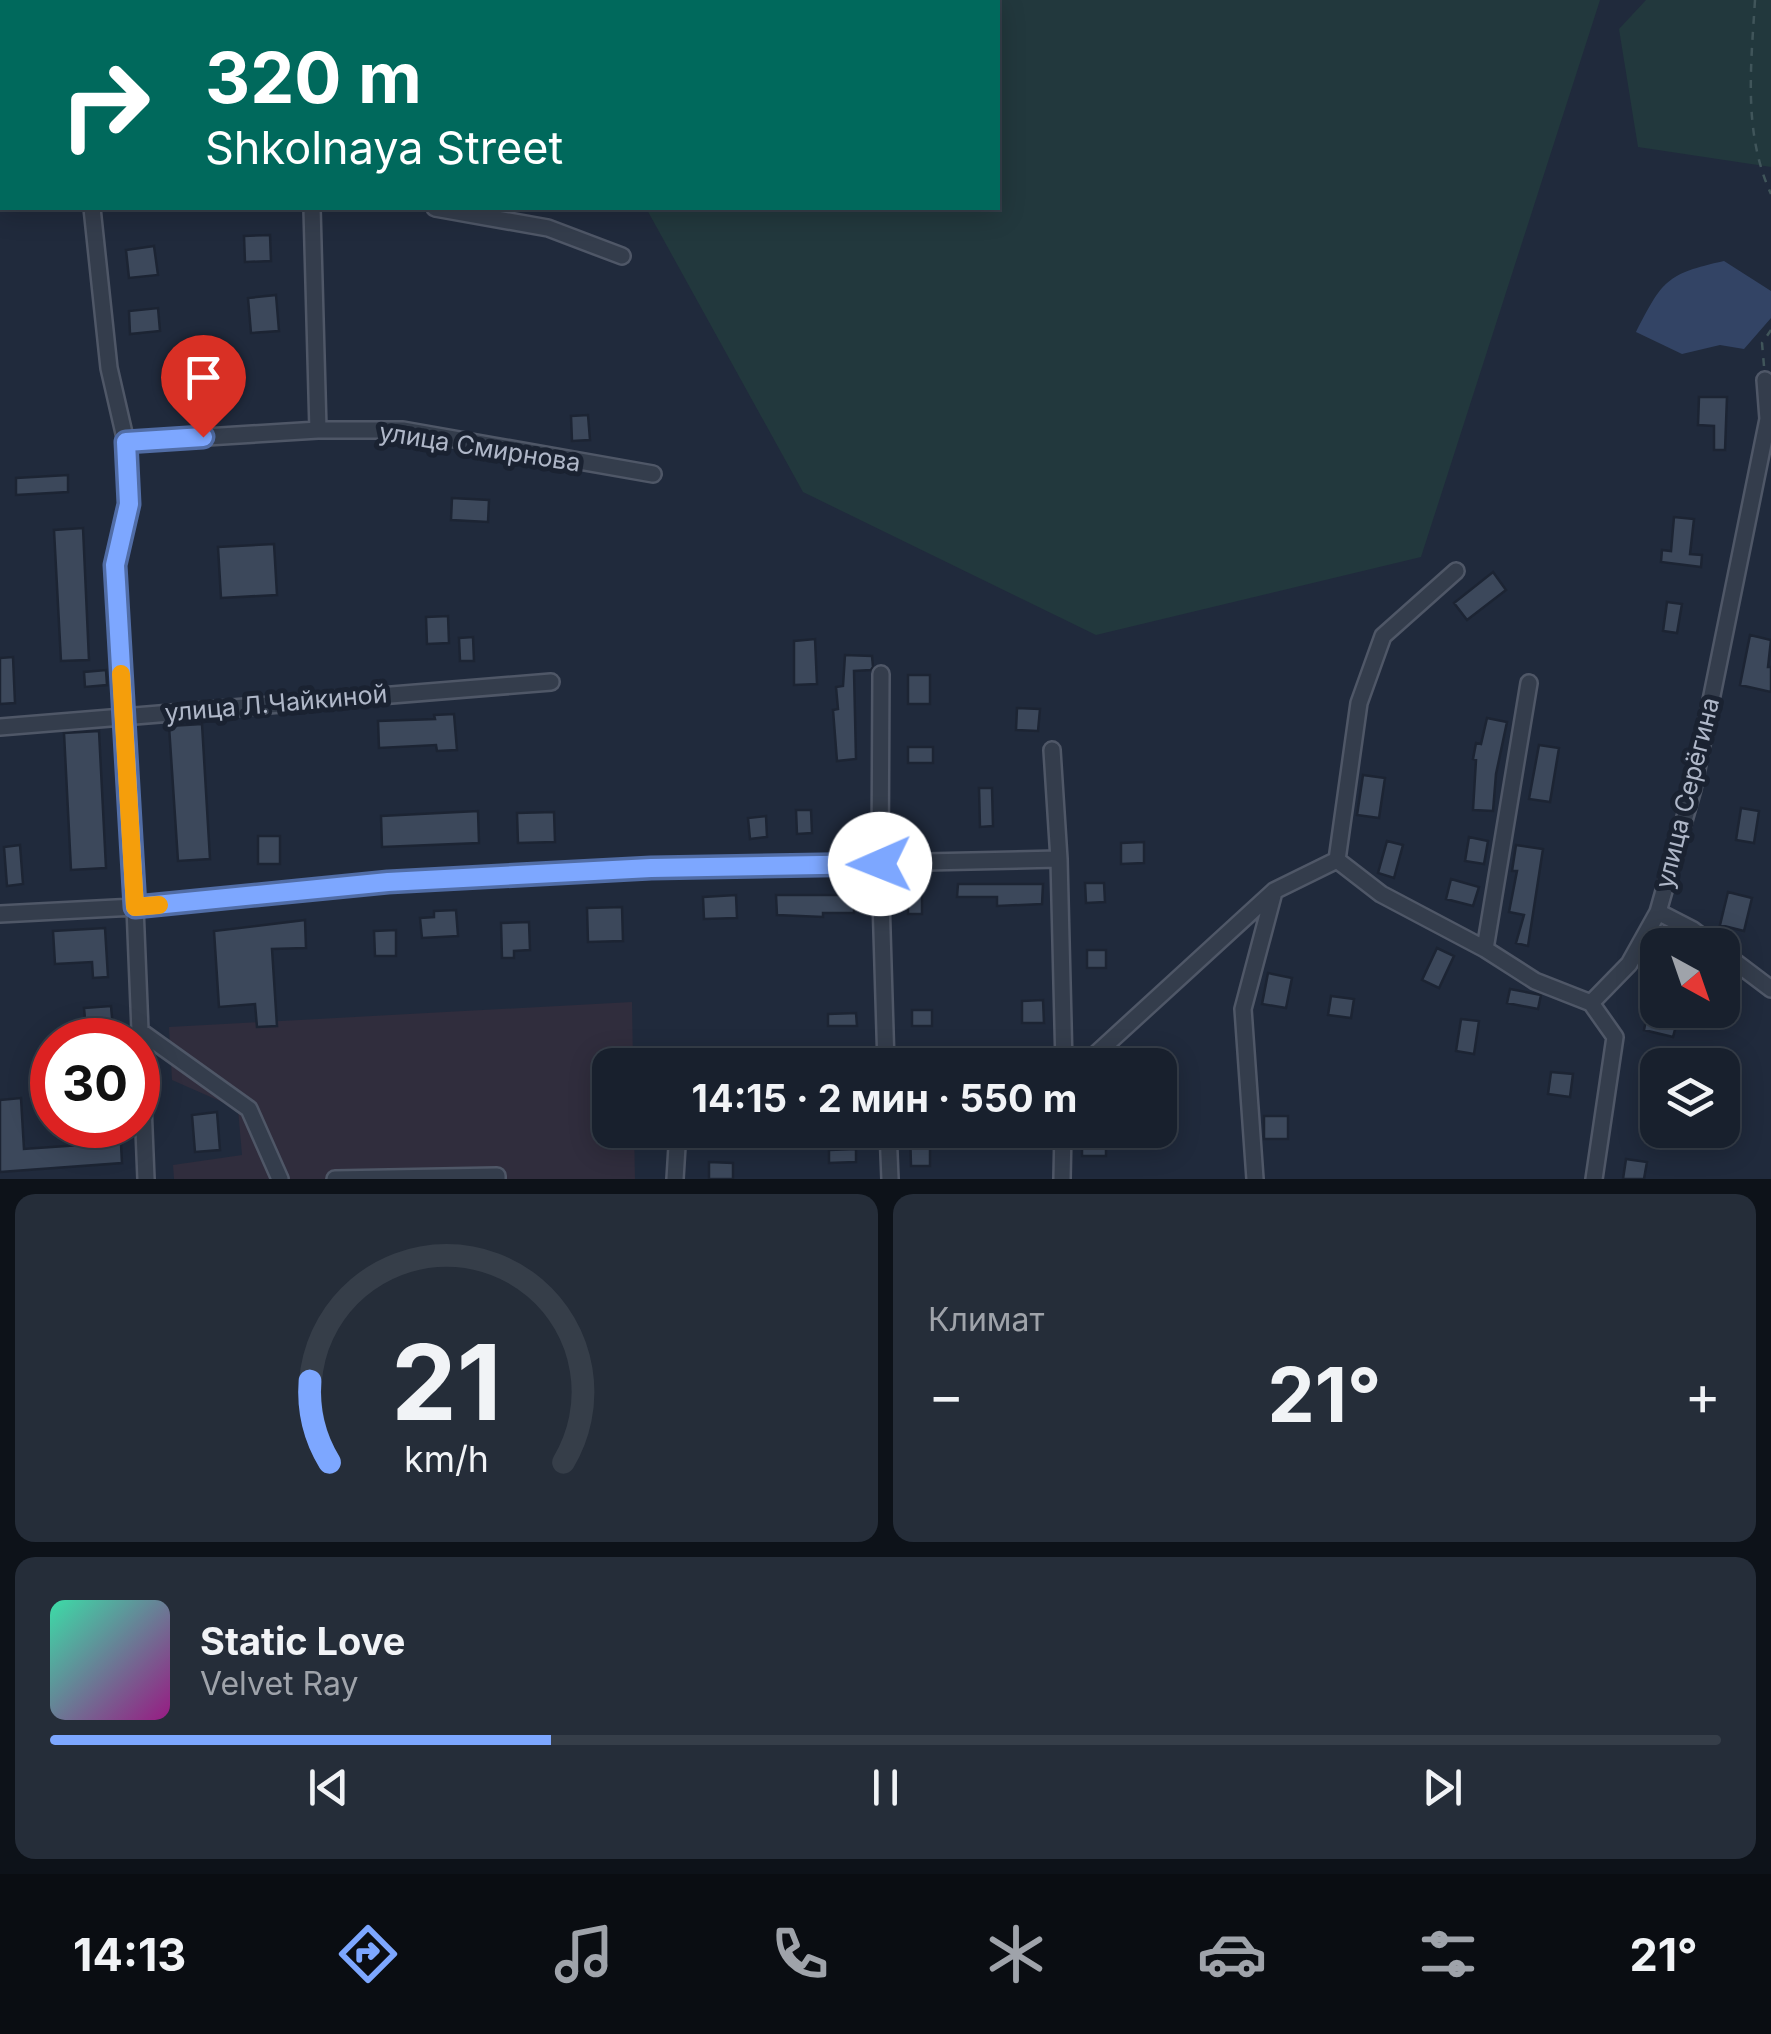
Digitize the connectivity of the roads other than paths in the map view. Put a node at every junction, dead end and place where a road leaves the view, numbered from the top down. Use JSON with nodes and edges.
{"nodes":[{"id":1,"x":92,"y":210,"type":"edge"},
{"id":2,"x":312,"y":210,"type":"edge"},
{"id":3,"x":446,"y":210,"type":"edge"},
{"id":4,"x":622,"y":256,"type":"dead end"},
{"id":5,"x":1765,"y":380,"type":"road end"},
{"id":6,"x":1770,"y":418,"type":"edge"},
{"id":7,"x":318,"y":430,"type":"junction"},
{"id":8,"x":126,"y":442,"type":"junction"},
{"id":9,"x":653,"y":474,"type":"dead end"},
{"id":10,"x":1456,"y":571,"type":"dead end"},
{"id":11,"x":882,"y":674,"type":"dead end"},
{"id":12,"x":552,"y":682,"type":"dead end"},
{"id":13,"x":1529,"y":684,"type":"dead end"},
{"id":14,"x":124,"y":716,"type":"junction"},
{"id":15,"x":0,"y":727,"type":"edge"},
{"id":16,"x":1052,"y":750,"type":"dead end"},
{"id":17,"x":1059,"y":860,"type":"junction"},
{"id":18,"x":1337,"y":860,"type":"junction"},
{"id":19,"x":880,"y":864,"type":"junction"},
{"id":20,"x":1274,"y":891,"type":"junction"},
{"id":21,"x":135,"y":907,"type":"junction"},
{"id":22,"x":1658,"y":912,"type":"junction"},
{"id":23,"x":0,"y":914,"type":"edge"},
{"id":24,"x":1685,"y":928,"type":"edge"},
{"id":25,"x":1485,"y":949,"type":"junction"},
{"id":26,"x":1740,"y":966,"type":"edge"},
{"id":27,"x":1771,"y":989,"type":"edge"},
{"id":28,"x":1591,"y":1003,"type":"junction"},
{"id":29,"x":139,"y":1018,"type":"edge"},
{"id":30,"x":160,"y":1045,"type":"edge"},
{"id":31,"x":885,"y":1048,"type":"edge"},
{"id":32,"x":1064,"y":1048,"type":"edge"},
{"id":33,"x":1103,"y":1048,"type":"edge"},
{"id":34,"x":145,"y":1148,"type":"edge"},
{"id":35,"x":677,"y":1148,"type":"edge"},
{"id":36,"x":889,"y":1148,"type":"edge"},
{"id":37,"x":1063,"y":1148,"type":"edge"},
{"id":38,"x":146,"y":1179,"type":"edge"},
{"id":39,"x":280,"y":1179,"type":"edge"},
{"id":40,"x":335,"y":1179,"type":"edge"},
{"id":41,"x":498,"y":1179,"type":"edge"},
{"id":42,"x":674,"y":1179,"type":"edge"},
{"id":43,"x":890,"y":1179,"type":"edge"},
{"id":44,"x":1062,"y":1179,"type":"edge"},
{"id":45,"x":1255,"y":1179,"type":"edge"},
{"id":46,"x":1594,"y":1179,"type":"edge"}],
"edges":[{"from":1,"to":8,"type":"street"},
{"from":2,"to":7,"type":"street"},
{"from":3,"to":4,"type":"street"},
{"from":5,"to":6,"type":"street","name":"улица Серёгина"},
{"from":6,"to":22,"type":"street","name":"улица Серёгина"},
{"from":7,"to":8,"type":"street","name":"улица Смирнова"},
{"from":7,"to":9,"type":"street","name":"улица Смирнова"},
{"from":8,"to":14,"type":"street"},
{"from":10,"to":18,"type":"street"},
{"from":11,"to":19,"type":"street"},
{"from":12,"to":14,"type":"street","name":"улица Л.Чайкиной"},
{"from":13,"to":25,"type":"street"},
{"from":14,"to":15,"type":"street","name":"улица Л.Чайкиной"},
{"from":14,"to":21,"type":"street"},
{"from":16,"to":17,"type":"street"},
{"from":17,"to":19,"type":"street"},
{"from":17,"to":32,"type":"street"},
{"from":18,"to":20,"type":"street"},
{"from":18,"to":25,"type":"street"},
{"from":19,"to":21,"type":"street"},
{"from":19,"to":31,"type":"street"},
{"from":20,"to":33,"type":"street"},
{"from":20,"to":45,"type":"street"},
{"from":21,"to":23,"type":"street"},
{"from":21,"to":29,"type":"street"},
{"from":22,"to":24,"type":"street"},
{"from":22,"to":28,"type":"street","name":"улица Серёгина"},
{"from":25,"to":28,"type":"street"},
{"from":26,"to":27,"type":"street"},
{"from":28,"to":46,"type":"street"},
{"from":30,"to":39,"type":"street"},
{"from":34,"to":38,"type":"street"},
{"from":35,"to":42,"type":"street"},
{"from":36,"to":43,"type":"street"},
{"from":37,"to":44,"type":"street"},
{"from":40,"to":41,"type":"street"}]}
